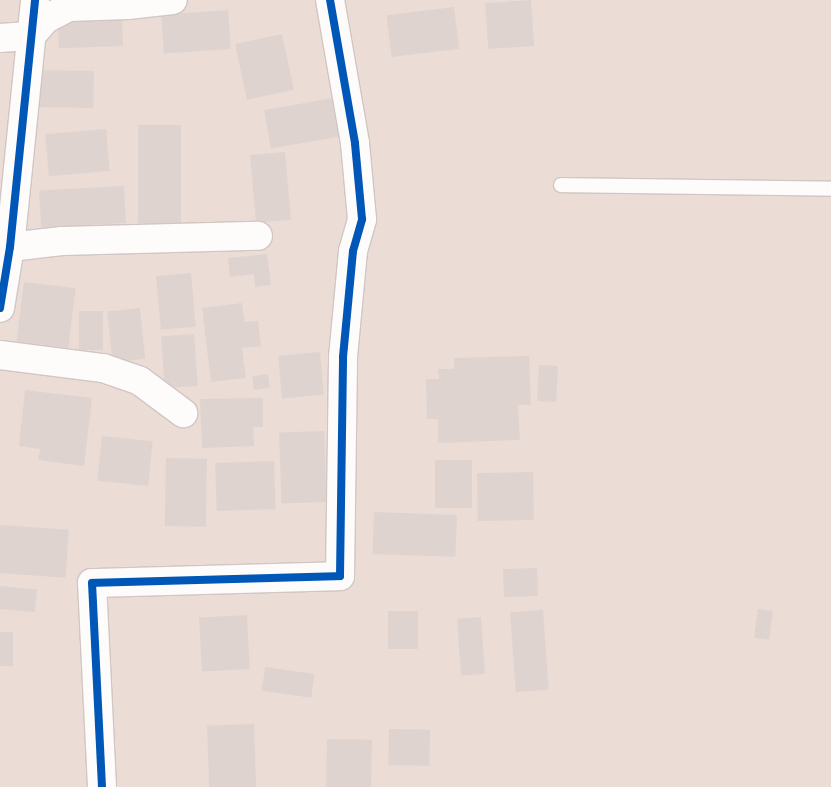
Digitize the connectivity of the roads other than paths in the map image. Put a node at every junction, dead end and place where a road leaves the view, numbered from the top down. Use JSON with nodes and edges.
{"nodes":[{"id":1,"x":35,"y":0,"type":"edge"},
{"id":2,"x":172,"y":0,"type":"edge"},
{"id":3,"x":330,"y":0,"type":"edge"},
{"id":4,"x":31,"y":36,"type":"junction"},
{"id":5,"x":0,"y":38,"type":"edge"},
{"id":6,"x":561,"y":184,"type":"dead end"},
{"id":7,"x":831,"y":189,"type":"edge"},
{"id":8,"x":258,"y":236,"type":"dead end"},
{"id":9,"x":10,"y":247,"type":"junction"},
{"id":10,"x":0,"y":308,"type":"edge"},
{"id":11,"x":0,"y":355,"type":"edge"},
{"id":12,"x":183,"y":413,"type":"dead end"},
{"id":13,"x":102,"y":787,"type":"edge"}],
"edges":[{"from":1,"to":4,"type":"street"},
{"from":2,"to":4,"type":"street"},
{"from":3,"to":13,"type":"street"},
{"from":4,"to":5,"type":"street"},
{"from":4,"to":9,"type":"street"},
{"from":6,"to":7,"type":"lane"},
{"from":8,"to":9,"type":"street"},
{"from":9,"to":10,"type":"street"},
{"from":11,"to":12,"type":"street"}]}
